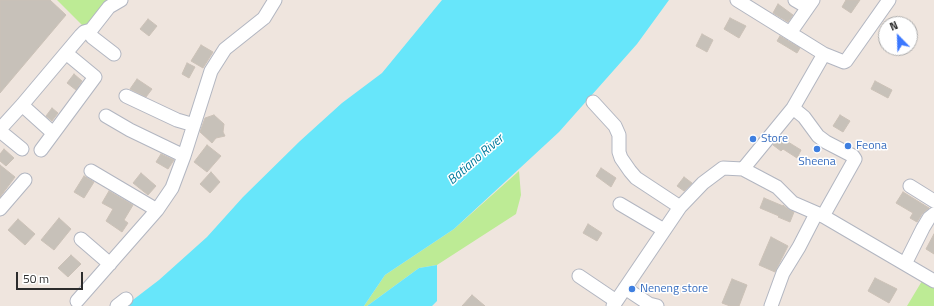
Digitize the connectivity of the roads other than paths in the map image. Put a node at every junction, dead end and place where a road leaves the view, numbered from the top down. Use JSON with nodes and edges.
{"nodes":[{"id":1,"x":121,"y":0,"type":"edge"},
{"id":2,"x":275,"y":0,"type":"edge"},
{"id":3,"x":737,"y":0,"type":"edge"},
{"id":4,"x":796,"y":0,"type":"edge"},
{"id":5,"x":889,"y":0,"type":"edge"},
{"id":6,"x":810,"y":4,"type":"edge"},
{"id":7,"x":88,"y":31,"type":"junction"},
{"id":8,"x":790,"y":33,"type":"junction"},
{"id":9,"x":66,"y":53,"type":"junction"},
{"id":10,"x":114,"y":54,"type":"dead end"},
{"id":11,"x":824,"y":54,"type":"junction"},
{"id":12,"x":126,"y":96,"type":"dead end"},
{"id":13,"x":593,"y":102,"type":"dead end"},
{"id":14,"x":22,"y":105,"type":"junction"},
{"id":15,"x":793,"y":108,"type":"junction"},
{"id":16,"x":106,"y":116,"type":"dead end"},
{"id":17,"x":194,"y":125,"type":"junction"},
{"id":18,"x":0,"y":130,"type":"edge"},
{"id":19,"x":53,"y":133,"type":"junction"},
{"id":20,"x":22,"y":149,"type":"dead end"},
{"id":21,"x":40,"y":150,"type":"dead end"},
{"id":22,"x":184,"y":156,"type":"junction"},
{"id":23,"x":743,"y":168,"type":"junction"},
{"id":24,"x":91,"y":171,"type":"dead end"},
{"id":25,"x":25,"y":180,"type":"dead end"},
{"id":26,"x":910,"y":186,"type":"dead end"},
{"id":27,"x":2,"y":201,"type":"edge"},
{"id":28,"x":934,"y":201,"type":"edge"},
{"id":29,"x":620,"y":204,"type":"dead end"},
{"id":30,"x":680,"y":207,"type":"junction"},
{"id":31,"x":157,"y":210,"type":"junction"},
{"id":32,"x":934,"y":214,"type":"edge"},
{"id":33,"x":819,"y":215,"type":"junction"},
{"id":34,"x":664,"y":230,"type":"junction"},
{"id":35,"x":81,"y":239,"type":"dead end"},
{"id":36,"x":110,"y":264,"type":"junction"},
{"id":37,"x":905,"y":264,"type":"junction"},
{"id":38,"x":579,"y":276,"type":"dead end"},
{"id":39,"x":934,"y":281,"type":"edge"},
{"id":40,"x":625,"y":288,"type":"junction"},
{"id":41,"x":77,"y":301,"type":"dead end"},
{"id":42,"x":614,"y":303,"type":"edge"},
{"id":43,"x":657,"y":306,"type":"edge"},
{"id":44,"x":771,"y":306,"type":"edge"}],
"edges":[{"from":1,"to":7,"type":"street"},
{"from":2,"to":17,"type":"street"},
{"from":3,"to":8,"type":"street"},
{"from":4,"to":6,"type":"street"},
{"from":5,"to":11,"type":"street"},
{"from":6,"to":8,"type":"street"},
{"from":7,"to":9,"type":"street"},
{"from":7,"to":10,"type":"street"},
{"from":8,"to":11,"type":"street"},
{"from":9,"to":14,"type":"street"},
{"from":9,"to":19,"type":"street"},
{"from":11,"to":15,"type":"street"},
{"from":12,"to":17,"type":"street"},
{"from":13,"to":30,"type":"street"},
{"from":14,"to":18,"type":"street"},
{"from":14,"to":19,"type":"street"},
{"from":15,"to":23,"type":"street"},
{"from":15,"to":33,"type":"street"},
{"from":16,"to":22,"type":"street"},
{"from":17,"to":22,"type":"street"},
{"from":18,"to":20,"type":"street"},
{"from":19,"to":21,"type":"street"},
{"from":22,"to":31,"type":"street"},
{"from":23,"to":30,"type":"street"},
{"from":23,"to":33,"type":"street"},
{"from":24,"to":31,"type":"street"},
{"from":25,"to":27,"type":"street"},
{"from":26,"to":28,"type":"street"},
{"from":29,"to":34,"type":"street"},
{"from":30,"to":34,"type":"street"},
{"from":31,"to":36,"type":"street"},
{"from":32,"to":37,"type":"street"},
{"from":33,"to":37,"type":"street"},
{"from":33,"to":44,"type":"street"},
{"from":34,"to":40,"type":"street"},
{"from":35,"to":36,"type":"street"},
{"from":36,"to":41,"type":"street"},
{"from":37,"to":39,"type":"street"},
{"from":38,"to":42,"type":"street"},
{"from":40,"to":42,"type":"street"},
{"from":40,"to":43,"type":"street"}]}
